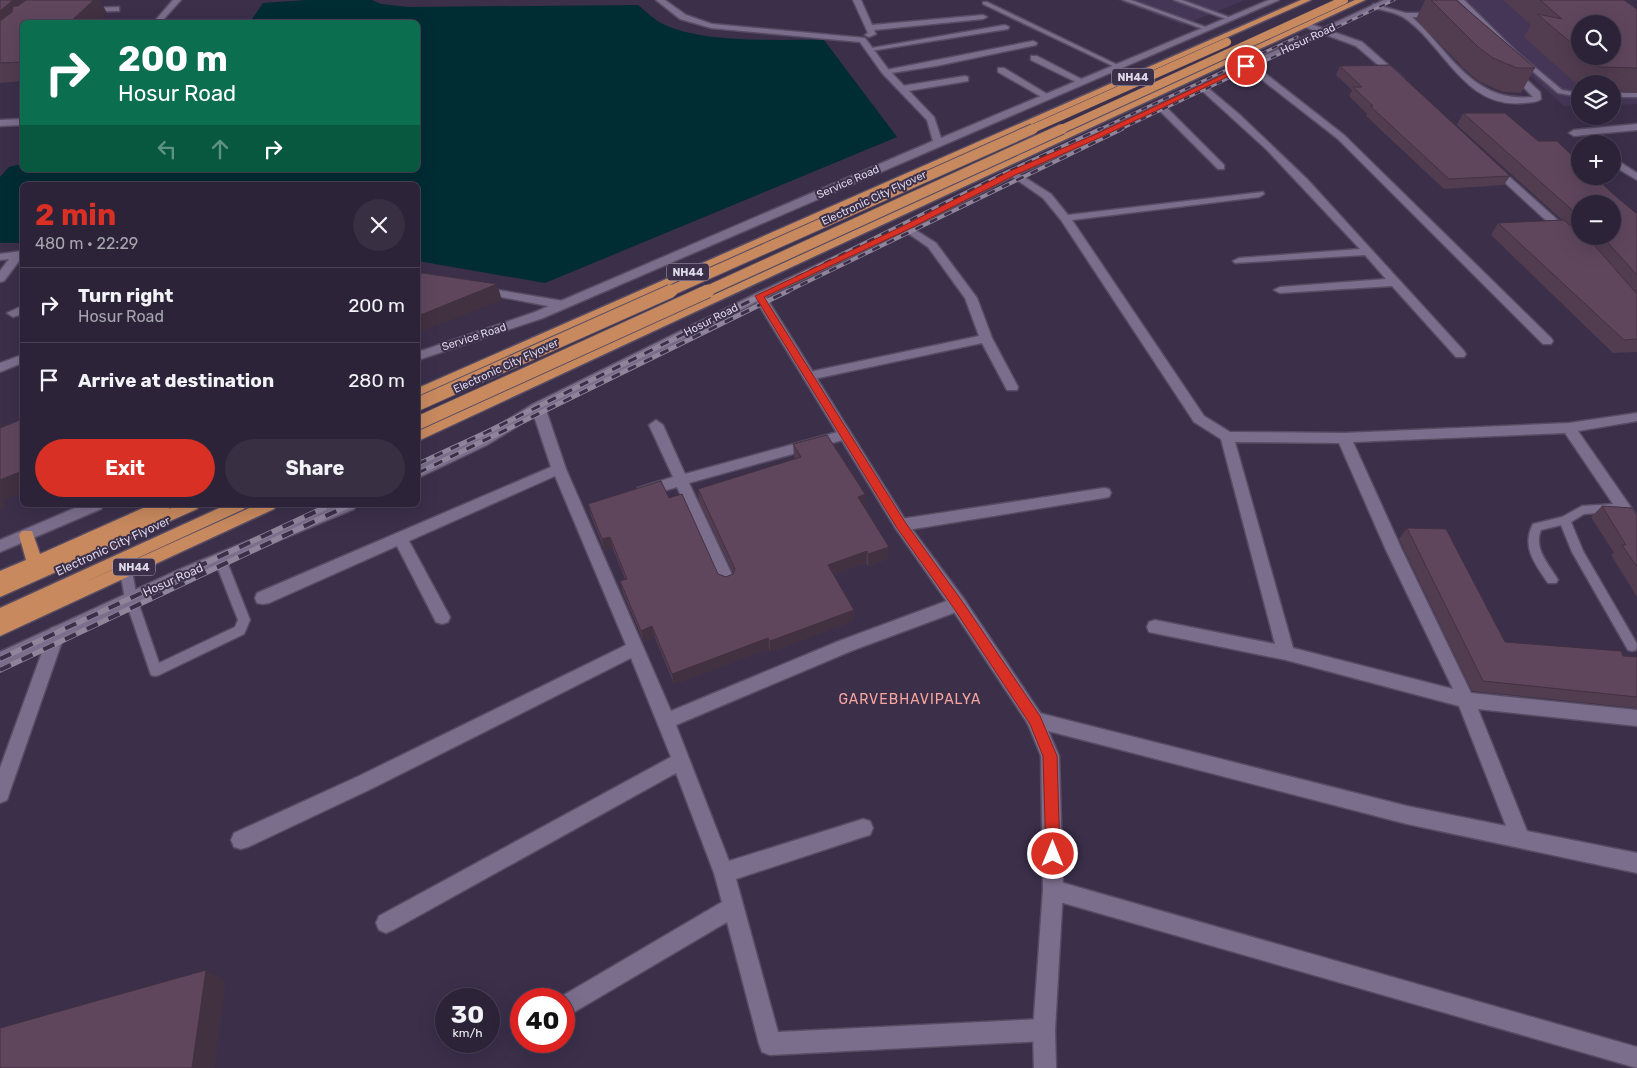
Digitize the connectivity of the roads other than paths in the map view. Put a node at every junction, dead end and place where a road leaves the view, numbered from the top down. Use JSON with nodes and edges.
{"nodes":[{"id":1,"x":177,"y":0,"type":"edge"},
{"id":2,"x":660,"y":0,"type":"edge"},
{"id":3,"x":857,"y":0,"type":"edge"},
{"id":4,"x":1126,"y":0,"type":"edge"},
{"id":5,"x":1178,"y":0,"type":"edge"},
{"id":6,"x":1275,"y":0,"type":"edge"},
{"id":7,"x":1307,"y":0,"type":"edge"},
{"id":8,"x":1320,"y":0,"type":"edge"},
{"id":9,"x":1344,"y":0,"type":"edge"},
{"id":10,"x":1361,"y":0,"type":"edge"},
{"id":11,"x":1390,"y":0,"type":"edge"},
{"id":12,"x":1461,"y":0,"type":"edge"},
{"id":13,"x":985,"y":3,"type":"dead end"},
{"id":14,"x":1376,"y":6,"type":"junction"},
{"id":15,"x":116,"y":9,"type":"dead end"},
{"id":16,"x":80,"y":11,"type":"edge"},
{"id":17,"x":1404,"y":15,"type":"junction"},
{"id":18,"x":983,"y":17,"type":"dead end"},
{"id":19,"x":1447,"y":18,"type":"edge"},
{"id":20,"x":1231,"y":19,"type":"junction"},
{"id":21,"x":159,"y":20,"type":"edge"},
{"id":22,"x":1308,"y":25,"type":"junction"},
{"id":23,"x":1006,"y":27,"type":"dead end"},
{"id":24,"x":870,"y":28,"type":"junction"},
{"id":25,"x":1208,"y":29,"type":"junction"},
{"id":26,"x":1324,"y":31,"type":"junction"},
{"id":27,"x":862,"y":40,"type":"junction"},
{"id":28,"x":1034,"y":43,"type":"dead end"},
{"id":29,"x":870,"y":48,"type":"junction"},
{"id":30,"x":1034,"y":58,"type":"dead end"},
{"id":31,"x":1506,"y":65,"type":"edge"},
{"id":32,"x":1246,"y":66,"type":"junction"},
{"id":33,"x":1119,"y":67,"type":"junction"},
{"id":34,"x":885,"y":70,"type":"junction"},
{"id":35,"x":1002,"y":70,"type":"dead end"},
{"id":36,"x":965,"y":79,"type":"dead end"},
{"id":37,"x":1083,"y":82,"type":"junction"},
{"id":38,"x":1202,"y":86,"type":"junction"},
{"id":39,"x":1409,"y":88,"type":"edge"},
{"id":40,"x":902,"y":89,"type":"junction"},
{"id":41,"x":1571,"y":94,"type":"edge"},
{"id":42,"x":1621,"y":95,"type":"edge"},
{"id":43,"x":1637,"y":95,"type":"edge"},
{"id":44,"x":1048,"y":97,"type":"junction"},
{"id":45,"x":1160,"y":106,"type":"junction"},
{"id":46,"x":931,"y":120,"type":"junction"},
{"id":47,"x":20,"y":122,"type":"edge"},
{"id":48,"x":0,"y":124,"type":"edge"},
{"id":49,"x":1637,"y":127,"type":"edge"},
{"id":50,"x":962,"y":132,"type":"junction"},
{"id":51,"x":1577,"y":135,"type":"edge"},
{"id":52,"x":938,"y":142,"type":"junction"},
{"id":53,"x":959,"y":153,"type":"junction"},
{"id":54,"x":1486,"y":161,"type":"edge"},
{"id":55,"x":1621,"y":166,"type":"edge"},
{"id":56,"x":1221,"y":167,"type":"dead end"},
{"id":57,"x":992,"y":170,"type":"junction"},
{"id":58,"x":1013,"y":173,"type":"junction"},
{"id":59,"x":1636,"y":175,"type":"edge"},
{"id":60,"x":1259,"y":194,"type":"dead end"},
{"id":61,"x":1065,"y":218,"type":"junction"},
{"id":62,"x":906,"y":227,"type":"junction"},
{"id":63,"x":1571,"y":238,"type":"edge"},
{"id":64,"x":1367,"y":252,"type":"junction"},
{"id":65,"x":20,"y":254,"type":"edge"},
{"id":66,"x":0,"y":257,"type":"edge"},
{"id":67,"x":1239,"y":261,"type":"dead end"},
{"id":68,"x":0,"y":279,"type":"edge"},
{"id":69,"x":1394,"y":282,"type":"junction"},
{"id":70,"x":471,"y":289,"type":"edge"},
{"id":71,"x":1280,"y":290,"type":"dead end"},
{"id":72,"x":759,"y":296,"type":"junction"},
{"id":73,"x":563,"y":305,"type":"junction"},
{"id":74,"x":986,"y":338,"type":"junction"},
{"id":75,"x":1547,"y":341,"type":"dead end"},
{"id":76,"x":1460,"y":354,"type":"dead end"},
{"id":77,"x":420,"y":355,"type":"edge"},
{"id":78,"x":20,"y":361,"type":"edge"},
{"id":79,"x":0,"y":368,"type":"edge"},
{"id":80,"x":809,"y":376,"type":"junction"},
{"id":81,"x":1012,"y":387,"type":"dead end"},
{"id":82,"x":420,"y":392,"type":"edge"},
{"id":83,"x":420,"y":403,"type":"edge"},
{"id":84,"x":538,"y":407,"type":"junction"},
{"id":85,"x":1637,"y":417,"type":"edge"},
{"id":86,"x":420,"y":422,"type":"edge"},
{"id":87,"x":656,"y":425,"type":"dead end"},
{"id":88,"x":1569,"y":428,"type":"junction"},
{"id":89,"x":420,"y":435,"type":"edge"},
{"id":90,"x":846,"y":435,"type":"junction"},
{"id":91,"x":1228,"y":437,"type":"junction"},
{"id":92,"x":1344,"y":438,"type":"junction"},
{"id":93,"x":560,"y":469,"type":"junction"},
{"id":94,"x":420,"y":472,"type":"edge"},
{"id":95,"x":682,"y":480,"type":"junction"},
{"id":96,"x":1104,"y":492,"type":"dead end"},
{"id":97,"x":626,"y":497,"type":"edge"},
{"id":98,"x":91,"y":507,"type":"edge"},
{"id":99,"x":160,"y":507,"type":"edge"},
{"id":100,"x":188,"y":507,"type":"edge"},
{"id":101,"x":236,"y":507,"type":"edge"},
{"id":102,"x":265,"y":507,"type":"edge"},
{"id":103,"x":344,"y":507,"type":"edge"},
{"id":104,"x":1624,"y":508,"type":"junction"},
{"id":105,"x":1565,"y":520,"type":"junction"},
{"id":106,"x":901,"y":525,"type":"junction"},
{"id":107,"x":1637,"y":528,"type":"edge"},
{"id":108,"x":27,"y":535,"type":"junction"},
{"id":109,"x":400,"y":538,"type":"junction"},
{"id":110,"x":0,"y":546,"type":"edge"},
{"id":111,"x":220,"y":559,"type":"junction"},
{"id":112,"x":35,"y":563,"type":"junction"},
{"id":113,"x":126,"y":571,"type":"junction"},
{"id":114,"x":0,"y":578,"type":"edge"},
{"id":115,"x":1552,"y":580,"type":"dead end"},
{"id":116,"x":727,"y":581,"type":"edge"},
{"id":117,"x":0,"y":591,"type":"edge"},
{"id":118,"x":263,"y":598,"type":"dead end"},
{"id":119,"x":130,"y":599,"type":"junction"},
{"id":120,"x":958,"y":604,"type":"junction"},
{"id":121,"x":0,"y":615,"type":"edge"},
{"id":122,"x":442,"y":616,"type":"dead end"},
{"id":123,"x":1154,"y":627,"type":"dead end"},
{"id":124,"x":0,"y":630,"type":"edge"},
{"id":125,"x":57,"y":633,"type":"junction"},
{"id":126,"x":1632,"y":646,"type":"dead end"},
{"id":127,"x":636,"y":648,"type":"junction"},
{"id":128,"x":1286,"y":653,"type":"junction"},
{"id":129,"x":0,"y":660,"type":"edge"},
{"id":130,"x":1465,"y":700,"type":"junction"},
{"id":131,"x":1637,"y":718,"type":"edge"},
{"id":132,"x":1035,"y":720,"type":"junction"},
{"id":133,"x":666,"y":721,"type":"junction"},
{"id":134,"x":682,"y":760,"type":"junction"},
{"id":135,"x":0,"y":794,"type":"edge"},
{"id":136,"x":863,"y":828,"type":"dead end"},
{"id":137,"x":241,"y":840,"type":"dead end"},
{"id":138,"x":1522,"y":840,"type":"junction"},
{"id":139,"x":1637,"y":862,"type":"edge"},
{"id":140,"x":724,"y":873,"type":"junction"},
{"id":141,"x":1053,"y":890,"type":"junction"},
{"id":142,"x":733,"y":908,"type":"junction"},
{"id":143,"x":386,"y":923,"type":"dead end"},
{"id":144,"x":575,"y":1001,"type":"edge"},
{"id":145,"x":1044,"y":1030,"type":"junction"},
{"id":146,"x":1637,"y":1058,"type":"edge"},
{"id":147,"x":1046,"y":1068,"type":"edge"}],
"edges":[{"from":1,"to":21,"type":"street"},
{"from":2,"to":27,"type":"street"},
{"from":3,"to":24,"type":"street"},
{"from":4,"to":25,"type":"lane"},
{"from":5,"to":20,"type":"lane"},
{"from":6,"to":20,"type":"street","name":"Service Road"},
{"from":7,"to":53,"type":"highway","number":"NH44"},
{"from":8,"to":83,"type":"highway","name":"Electronic City Flyover","bridge":true},
{"from":9,"to":86,"type":"highway","name":"Electronic City Flyover","bridge":true},
{"from":10,"to":22,"type":"highway","name":"Hosur Road","number":"NH44"},
{"from":11,"to":14,"type":"street","name":"Hosur Road"},
{"from":12,"to":41,"type":"lane"},
{"from":13,"to":33,"type":"lane"},
{"from":14,"to":17,"type":"street"},
{"from":14,"to":26,"type":"street","name":"Hosur Road"},
{"from":15,"to":16,"type":"street"},
{"from":17,"to":19,"type":"street"},
{"from":17,"to":31,"type":"street"},
{"from":18,"to":24,"type":"street"},
{"from":20,"to":25,"type":"street","name":"Service Road"},
{"from":22,"to":26,"type":"street"},
{"from":22,"to":57,"type":"highway","name":"Hosur Road","number":"NH44"},
{"from":23,"to":29,"type":"street"},
{"from":24,"to":27,"type":"street"},
{"from":25,"to":33,"type":"street","name":"Service Road"},
{"from":26,"to":32,"type":"street","name":"Hosur Road"},
{"from":26,"to":39,"type":"street"},
{"from":27,"to":29,"type":"street"},
{"from":28,"to":34,"type":"street"},
{"from":29,"to":34,"type":"street"},
{"from":30,"to":37,"type":"street"},
{"from":32,"to":38,"type":"street","name":"Hosur Road"},
{"from":32,"to":75,"type":"street"},
{"from":33,"to":37,"type":"street","name":"Service Road"},
{"from":34,"to":40,"type":"street"},
{"from":35,"to":44,"type":"street"},
{"from":36,"to":40,"type":"street"},
{"from":37,"to":44,"type":"street","name":"Service Road"},
{"from":38,"to":45,"type":"street","name":"Hosur Road"},
{"from":38,"to":64,"type":"street"},
{"from":40,"to":46,"type":"street"},
{"from":42,"to":43,"type":"lane"},
{"from":44,"to":50,"type":"street","name":"Service Road"},
{"from":45,"to":56,"type":"street"},
{"from":45,"to":58,"type":"street","name":"Hosur Road"},
{"from":46,"to":50,"type":"street"},
{"from":46,"to":52,"type":"street"},
{"from":47,"to":48,"type":"street"},
{"from":49,"to":51,"type":"street"},
{"from":50,"to":52,"type":"street","name":"Service Road"},
{"from":52,"to":73,"type":"street","name":"Service Road"},
{"from":53,"to":57,"type":"highway"},
{"from":53,"to":82,"type":"highway","number":"NH44"},
{"from":54,"to":63,"type":"street"},
{"from":55,"to":59,"type":"street"},
{"from":57,"to":89,"type":"highway","name":"Hosur Road","number":"NH44"},
{"from":58,"to":61,"type":"street"},
{"from":58,"to":62,"type":"street","name":"Hosur Road"},
{"from":60,"to":61,"type":"street"},
{"from":61,"to":91,"type":"street"},
{"from":62,"to":72,"type":"street","name":"Hosur Road"},
{"from":62,"to":74,"type":"street"},
{"from":64,"to":67,"type":"street"},
{"from":64,"to":69,"type":"street"},
{"from":65,"to":66,"type":"street"},
{"from":65,"to":68,"type":"street"},
{"from":69,"to":71,"type":"street"},
{"from":69,"to":76,"type":"street"},
{"from":70,"to":73,"type":"street"},
{"from":72,"to":80,"type":"street"},
{"from":72,"to":84,"type":"street","name":"Hosur Road"},
{"from":73,"to":77,"type":"street","name":"Service Road"},
{"from":74,"to":80,"type":"street"},
{"from":74,"to":81,"type":"street"},
{"from":78,"to":79,"type":"street"},
{"from":80,"to":90,"type":"street"},
{"from":84,"to":93,"type":"street"},
{"from":84,"to":94,"type":"street","name":"Hosur Road"},
{"from":85,"to":88,"type":"street"},
{"from":87,"to":95,"type":"street"},
{"from":88,"to":92,"type":"street"},
{"from":88,"to":104,"type":"street"},
{"from":90,"to":95,"type":"street"},
{"from":90,"to":106,"type":"street"},
{"from":91,"to":92,"type":"street"},
{"from":91,"to":128,"type":"street"},
{"from":92,"to":130,"type":"street"},
{"from":93,"to":109,"type":"street"},
{"from":93,"to":127,"type":"street"},
{"from":95,"to":97,"type":"street"},
{"from":95,"to":116,"type":"street"},
{"from":96,"to":106,"type":"street"},
{"from":98,"to":108,"type":"street"},
{"from":99,"to":112,"type":"highway"},
{"from":100,"to":117,"type":"highway","name":"Electronic City Flyover"},
{"from":101,"to":121,"type":"highway","name":"Electronic City Flyover"},
{"from":102,"to":113,"type":"highway","number":"NH44"},
{"from":103,"to":111,"type":"street","name":"Hosur Road"},
{"from":104,"to":105,"type":"lane"},
{"from":104,"to":107,"type":"street"},
{"from":105,"to":115,"type":"lane"},
{"from":105,"to":126,"type":"lane"},
{"from":106,"to":120,"type":"street"},
{"from":108,"to":110,"type":"street"},
{"from":108,"to":112,"type":"highway"},
{"from":109,"to":118,"type":"street"},
{"from":109,"to":122,"type":"street"},
{"from":111,"to":119,"type":"street","name":"Hosur Road"},
{"from":111,"to":119,"type":"lane"},
{"from":112,"to":114,"type":"highway"},
{"from":113,"to":119,"type":"lane"},
{"from":113,"to":124,"type":"highway","number":"NH44"},
{"from":119,"to":125,"type":"street","name":"Hosur Road"},
{"from":120,"to":132,"type":"street"},
{"from":120,"to":133,"type":"street"},
{"from":123,"to":128,"type":"street"},
{"from":125,"to":129,"type":"street","name":"Hosur Road"},
{"from":125,"to":135,"type":"street"},
{"from":127,"to":133,"type":"street"},
{"from":127,"to":137,"type":"street"},
{"from":128,"to":130,"type":"street"},
{"from":130,"to":131,"type":"street"},
{"from":130,"to":138,"type":"street"},
{"from":132,"to":138,"type":"street"},
{"from":132,"to":141,"type":"street"},
{"from":133,"to":134,"type":"street"},
{"from":134,"to":140,"type":"street"},
{"from":134,"to":143,"type":"street"},
{"from":136,"to":140,"type":"street"},
{"from":138,"to":139,"type":"street"},
{"from":140,"to":142,"type":"street"},
{"from":141,"to":145,"type":"street"},
{"from":141,"to":146,"type":"street"},
{"from":142,"to":144,"type":"street"},
{"from":142,"to":145,"type":"street"},
{"from":145,"to":147,"type":"street"}]}
